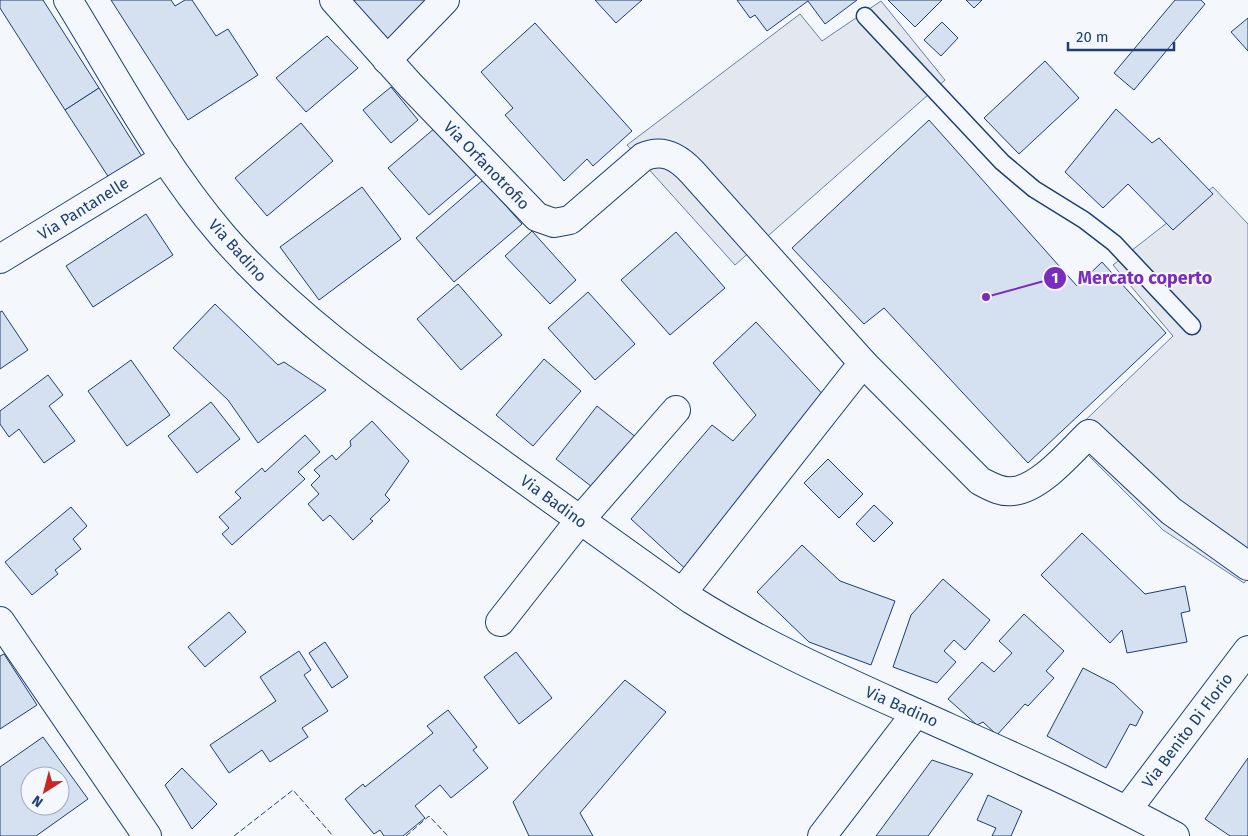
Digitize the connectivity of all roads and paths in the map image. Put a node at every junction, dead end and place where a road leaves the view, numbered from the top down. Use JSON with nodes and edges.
{"nodes":[{"id":1,"x":68,"y":0,"type":"edge"},
{"id":2,"x":334,"y":0,"type":"edge"},
{"id":3,"x":445,"y":0,"type":"edge"},
{"id":4,"x":865,"y":16,"type":"dead end"},
{"id":5,"x":387,"y":60,"type":"junction"},
{"id":6,"x":165,"y":158,"type":"junction"},
{"id":7,"x":0,"y":259,"type":"edge"},
{"id":8,"x":1192,"y":326,"type":"dead end"},
{"id":9,"x":863,"y":363,"type":"junction"},
{"id":10,"x":676,"y":410,"type":"dead end"},
{"id":11,"x":580,"y":520,"type":"junction"},
{"id":12,"x":1248,"y":566,"type":"edge"},
{"id":13,"x":682,"y":592,"type":"junction"},
{"id":14,"x":0,"y":621,"type":"edge"},
{"id":15,"x":500,"y":622,"type":"dead end"},
{"id":16,"x":1248,"y":650,"type":"edge"},
{"id":17,"x":916,"y":713,"type":"junction"},
{"id":18,"x":1127,"y":810,"type":"junction"},
{"id":19,"x":147,"y":836,"type":"edge"},
{"id":20,"x":822,"y":836,"type":"edge"},
{"id":21,"x":1175,"y":836,"type":"edge"}],
"edges":[{"from":1,"to":6,"type":"street","name":"Via Badino"},
{"from":2,"to":5,"type":"street","name":"Via Orfanotrofio"},
{"from":3,"to":5,"type":"street"},
{"from":4,"to":8,"type":"lane"},
{"from":5,"to":9,"type":"street","name":"Via Orfanotrofio"},
{"from":6,"to":7,"type":"street","name":"Via Pantanelle"},
{"from":6,"to":11,"type":"street","name":"Via Badino"},
{"from":9,"to":12,"type":"street"},
{"from":9,"to":13,"type":"street"},
{"from":10,"to":11,"type":"street"},
{"from":11,"to":13,"type":"street","name":"Via Badino"},
{"from":11,"to":15,"type":"street"},
{"from":13,"to":17,"type":"street","name":"Via Badino"},
{"from":14,"to":19,"type":"street"},
{"from":16,"to":18,"type":"street","name":"Via Benito Di Florio"},
{"from":17,"to":18,"type":"street","name":"Via Badino"},
{"from":17,"to":20,"type":"street"},
{"from":18,"to":21,"type":"street","name":"Via Badino"}]}
